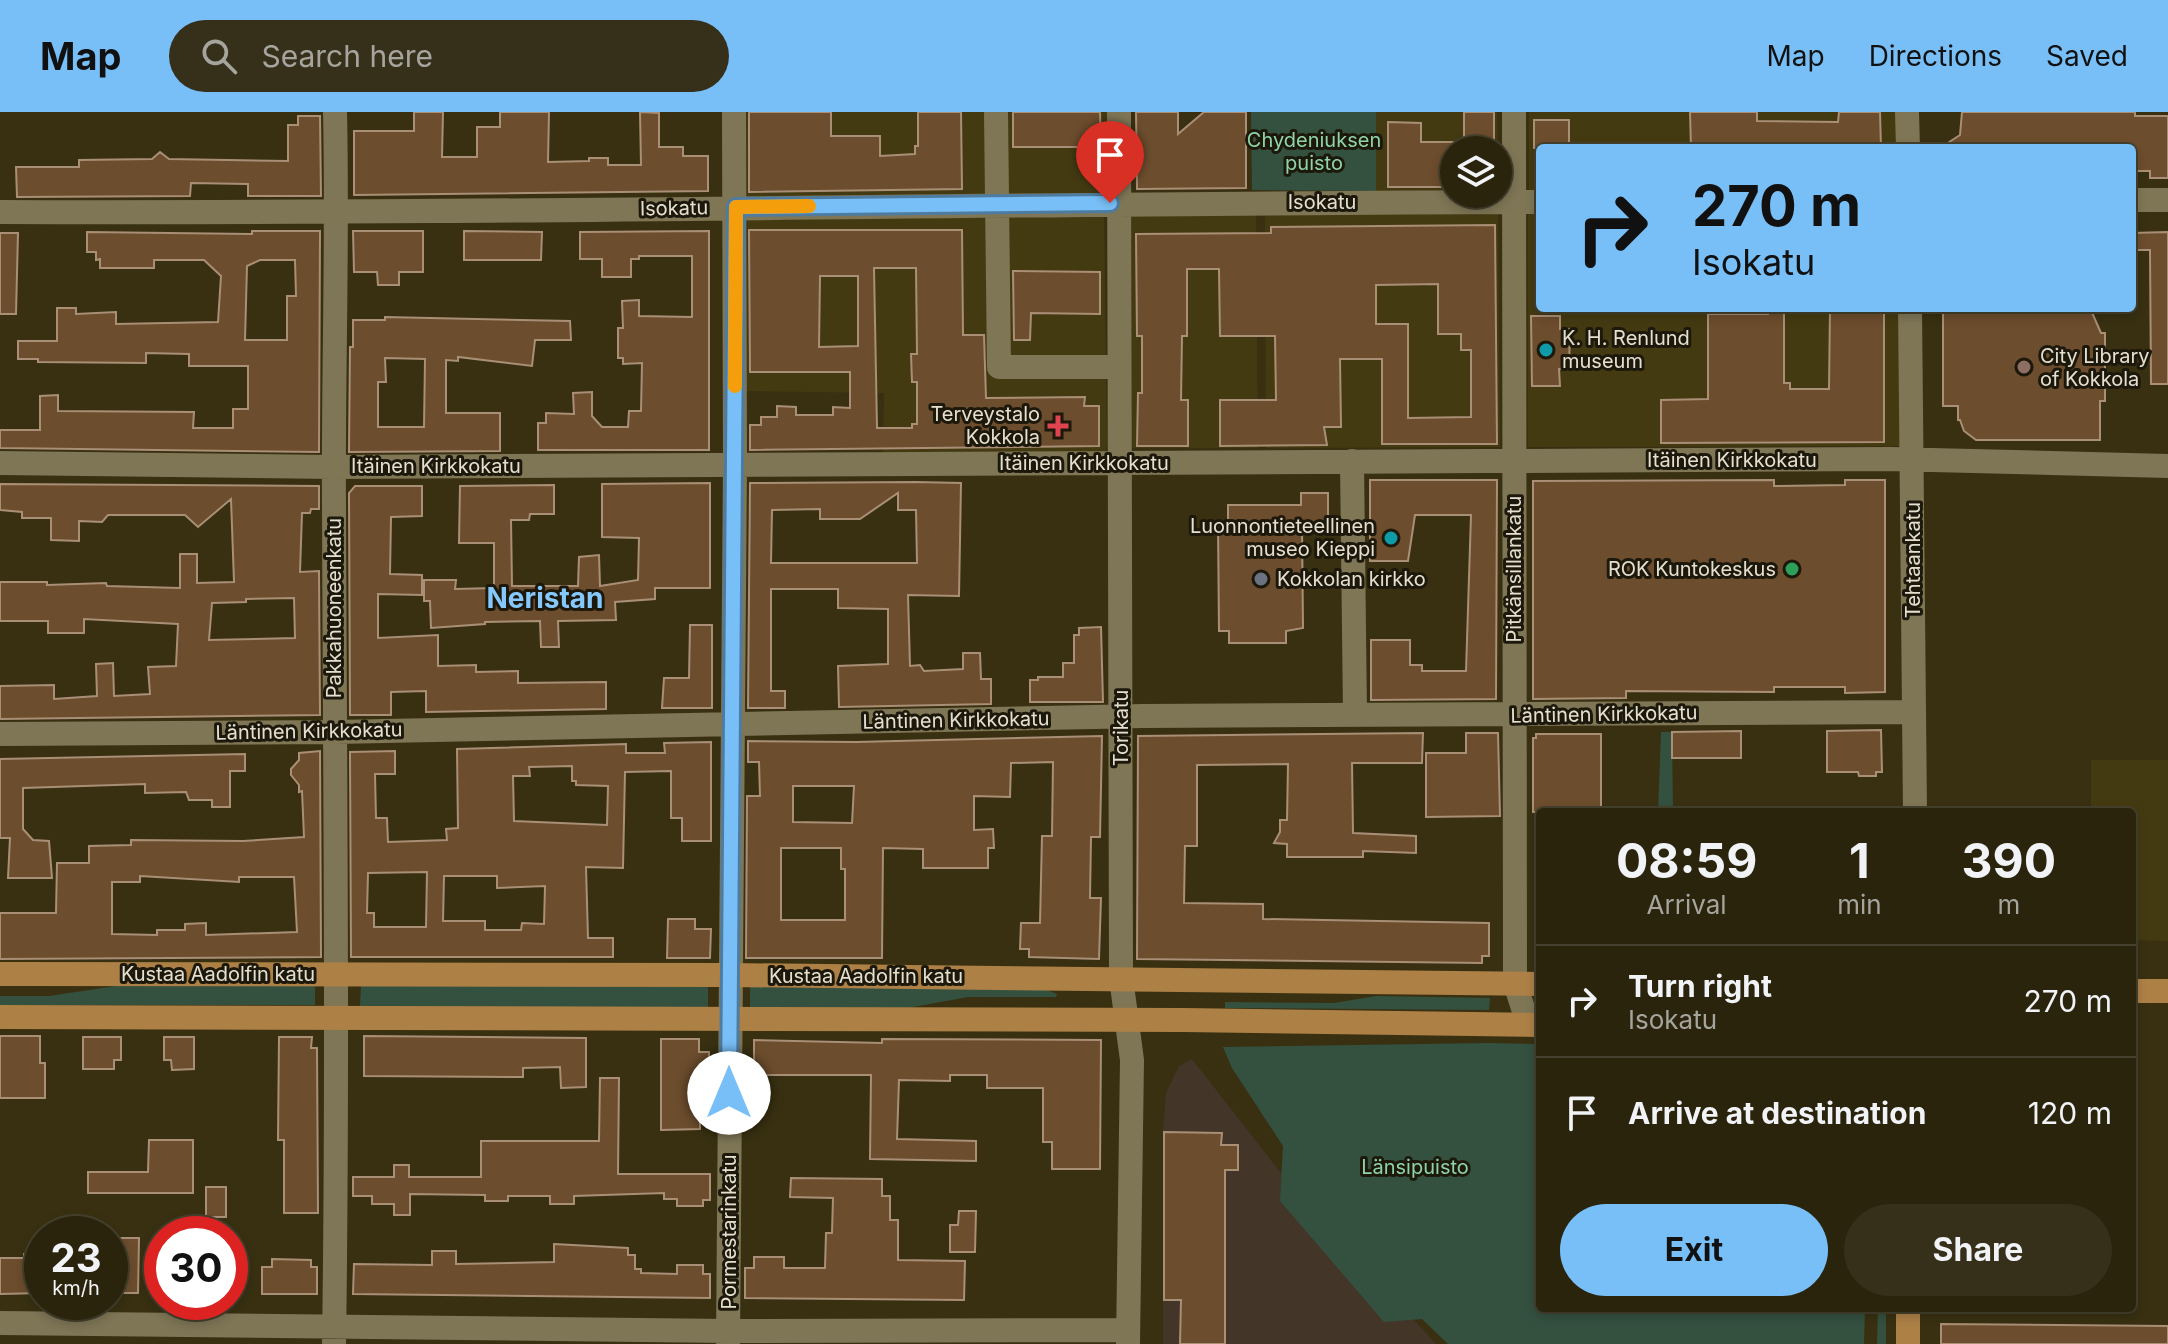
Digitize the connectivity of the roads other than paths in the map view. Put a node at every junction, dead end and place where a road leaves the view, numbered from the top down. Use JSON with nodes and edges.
{"nodes":[{"id":1,"x":335,"y":112,"type":"edge"},
{"id":2,"x":734,"y":112,"type":"edge"},
{"id":3,"x":996,"y":112,"type":"edge"},
{"id":4,"x":1119,"y":112,"type":"edge"},
{"id":5,"x":1514,"y":112,"type":"edge"},
{"id":6,"x":1907,"y":112,"type":"edge"},
{"id":7,"x":1908,"y":144,"type":"edge"},
{"id":8,"x":2136,"y":200,"type":"edge"},
{"id":9,"x":2168,"y":200,"type":"edge"},
{"id":10,"x":1514,"y":202,"type":"junction"},
{"id":11,"x":1536,"y":202,"type":"edge"},
{"id":12,"x":1119,"y":203,"type":"junction"},
{"id":13,"x":997,"y":204,"type":"junction"},
{"id":14,"x":736,"y":207,"type":"junction"},
{"id":15,"x":0,"y":212,"type":"edge"},
{"id":16,"x":337,"y":213,"type":"junction"},
{"id":17,"x":1910,"y":312,"type":"edge"},
{"id":18,"x":1119,"y":367,"type":"junction"},
{"id":19,"x":1912,"y":460,"type":"junction"},
{"id":20,"x":1352,"y":461,"type":"junction"},
{"id":21,"x":1514,"y":461,"type":"junction"},
{"id":22,"x":0,"y":463,"type":"edge"},
{"id":23,"x":1120,"y":463,"type":"junction"},
{"id":24,"x":735,"y":464,"type":"junction"},
{"id":25,"x":2168,"y":466,"type":"edge"},
{"id":26,"x":333,"y":467,"type":"junction"},
{"id":27,"x":1913,"y":712,"type":"junction"},
{"id":28,"x":1515,"y":714,"type":"junction"},
{"id":29,"x":1355,"y":715,"type":"junction"},
{"id":30,"x":1121,"y":716,"type":"junction"},
{"id":31,"x":733,"y":725,"type":"junction"},
{"id":32,"x":335,"y":732,"type":"junction"},
{"id":33,"x":0,"y":734,"type":"edge"},
{"id":34,"x":1915,"y":808,"type":"edge"},
{"id":35,"x":0,"y":974,"type":"edge"},
{"id":36,"x":335,"y":974,"type":"junction"},
{"id":37,"x":730,"y":975,"type":"junction"},
{"id":38,"x":1121,"y":978,"type":"junction"},
{"id":39,"x":1515,"y":983,"type":"junction"},
{"id":40,"x":1536,"y":984,"type":"edge"},
{"id":41,"x":2136,"y":991,"type":"edge"},
{"id":42,"x":2168,"y":991,"type":"edge"},
{"id":43,"x":0,"y":1017,"type":"edge"},
{"id":44,"x":336,"y":1017,"type":"junction"},
{"id":45,"x":729,"y":1019,"type":"junction"},
{"id":46,"x":1127,"y":1021,"type":"junction"},
{"id":47,"x":1534,"y":1024,"type":"edge"},
{"id":48,"x":1908,"y":1312,"type":"edge"},
{"id":49,"x":0,"y":1323,"type":"edge"},
{"id":50,"x":334,"y":1336,"type":"edge"},
{"id":51,"x":1128,"y":1337,"type":"edge"},
{"id":52,"x":728,"y":1338,"type":"edge"},
{"id":53,"x":1908,"y":1344,"type":"edge"}],
"edges":[{"from":1,"to":16,"type":"street","name":"Pakkahuoneenkatu"},
{"from":2,"to":14,"type":"street","name":"Pormestarinkatu"},
{"from":3,"to":13,"type":"street"},
{"from":4,"to":12,"type":"street","name":"Torikatu"},
{"from":5,"to":10,"type":"street","name":"Pitkänsillankatu"},
{"from":6,"to":7,"type":"street"},
{"from":8,"to":9,"type":"street"},
{"from":10,"to":11,"type":"street","name":"Isokatu"},
{"from":10,"to":12,"type":"street","name":"Isokatu"},
{"from":10,"to":21,"type":"street","name":"Pitkänsillankatu"},
{"from":12,"to":13,"type":"street","name":"Isokatu"},
{"from":12,"to":18,"type":"street","name":"Torikatu"},
{"from":13,"to":14,"type":"street","name":"Isokatu"},
{"from":13,"to":18,"type":"street"},
{"from":14,"to":16,"type":"street","name":"Isokatu"},
{"from":14,"to":24,"type":"street","name":"Pormestarinkatu"},
{"from":15,"to":16,"type":"street","name":"Isokatu"},
{"from":16,"to":26,"type":"street","name":"Pakkahuoneenkatu"},
{"from":17,"to":19,"type":"street","name":"Tehtaankatu"},
{"from":18,"to":23,"type":"street","name":"Torikatu"},
{"from":19,"to":21,"type":"street","name":"Itäinen Kirkkokatu"},
{"from":19,"to":25,"type":"street","name":"Itäinen Kirkkokatu"},
{"from":19,"to":27,"type":"street","name":"Tehtaankatu"},
{"from":20,"to":21,"type":"street","name":"Itäinen Kirkkokatu"},
{"from":20,"to":23,"type":"street","name":"Itäinen Kirkkokatu"},
{"from":20,"to":29,"type":"street"},
{"from":21,"to":28,"type":"street","name":"Pitkänsillankatu"},
{"from":22,"to":26,"type":"street","name":"Itäinen Kirkkokatu"},
{"from":23,"to":24,"type":"street","name":"Itäinen Kirkkokatu"},
{"from":23,"to":30,"type":"street","name":"Torikatu"},
{"from":24,"to":26,"type":"street","name":"Itäinen Kirkkokatu"},
{"from":24,"to":31,"type":"street","name":"Pormestarinkatu"},
{"from":26,"to":32,"type":"street","name":"Pakkahuoneenkatu"},
{"from":27,"to":28,"type":"street","name":"Läntinen Kirkkokatu"},
{"from":27,"to":34,"type":"street","name":"Tehtaankatu"},
{"from":28,"to":29,"type":"street","name":"Läntinen Kirkkokatu"},
{"from":28,"to":39,"type":"street","name":"Pitkänsillankatu"},
{"from":29,"to":30,"type":"street","name":"Läntinen Kirkkokatu"},
{"from":30,"to":31,"type":"street","name":"Läntinen Kirkkokatu"},
{"from":30,"to":38,"type":"street","name":"Torikatu"},
{"from":31,"to":32,"type":"street","name":"Läntinen Kirkkokatu"},
{"from":31,"to":37,"type":"street","name":"Pormestarinkatu"},
{"from":32,"to":33,"type":"street","name":"Läntinen Kirkkokatu"},
{"from":32,"to":36,"type":"street","name":"Pakkahuoneenkatu"},
{"from":35,"to":36,"type":"main road","name":"Kustaa Aadolfin katu"},
{"from":36,"to":37,"type":"main road","name":"Kustaa Aadolfin katu"},
{"from":36,"to":44,"type":"street","name":"Pakkahuoneenkatu"},
{"from":37,"to":38,"type":"main road","name":"Kustaa Aadolfin katu"},
{"from":37,"to":45,"type":"street","name":"Pormestarinkatu"},
{"from":38,"to":39,"type":"main road","name":"Kustaa Aadolfin katu"},
{"from":38,"to":46,"type":"street","name":"Torikatu"},
{"from":39,"to":40,"type":"main road","name":"Kustaa Aadolfin katu"},
{"from":39,"to":47,"type":"street","name":"Pitkänsillankatu"},
{"from":41,"to":42,"type":"main road"},
{"from":43,"to":44,"type":"main road"},
{"from":44,"to":45,"type":"main road"},
{"from":44,"to":50,"type":"street","name":"Pakkahuoneenkatu"},
{"from":45,"to":46,"type":"main road"},
{"from":45,"to":52,"type":"street","name":"Pormestarinkatu"},
{"from":46,"to":47,"type":"main road"},
{"from":46,"to":51,"type":"street","name":"Torikatu"},
{"from":48,"to":53,"type":"main road"},
{"from":49,"to":50,"type":"street"},
{"from":50,"to":52,"type":"street"},
{"from":51,"to":52,"type":"street"}]}
